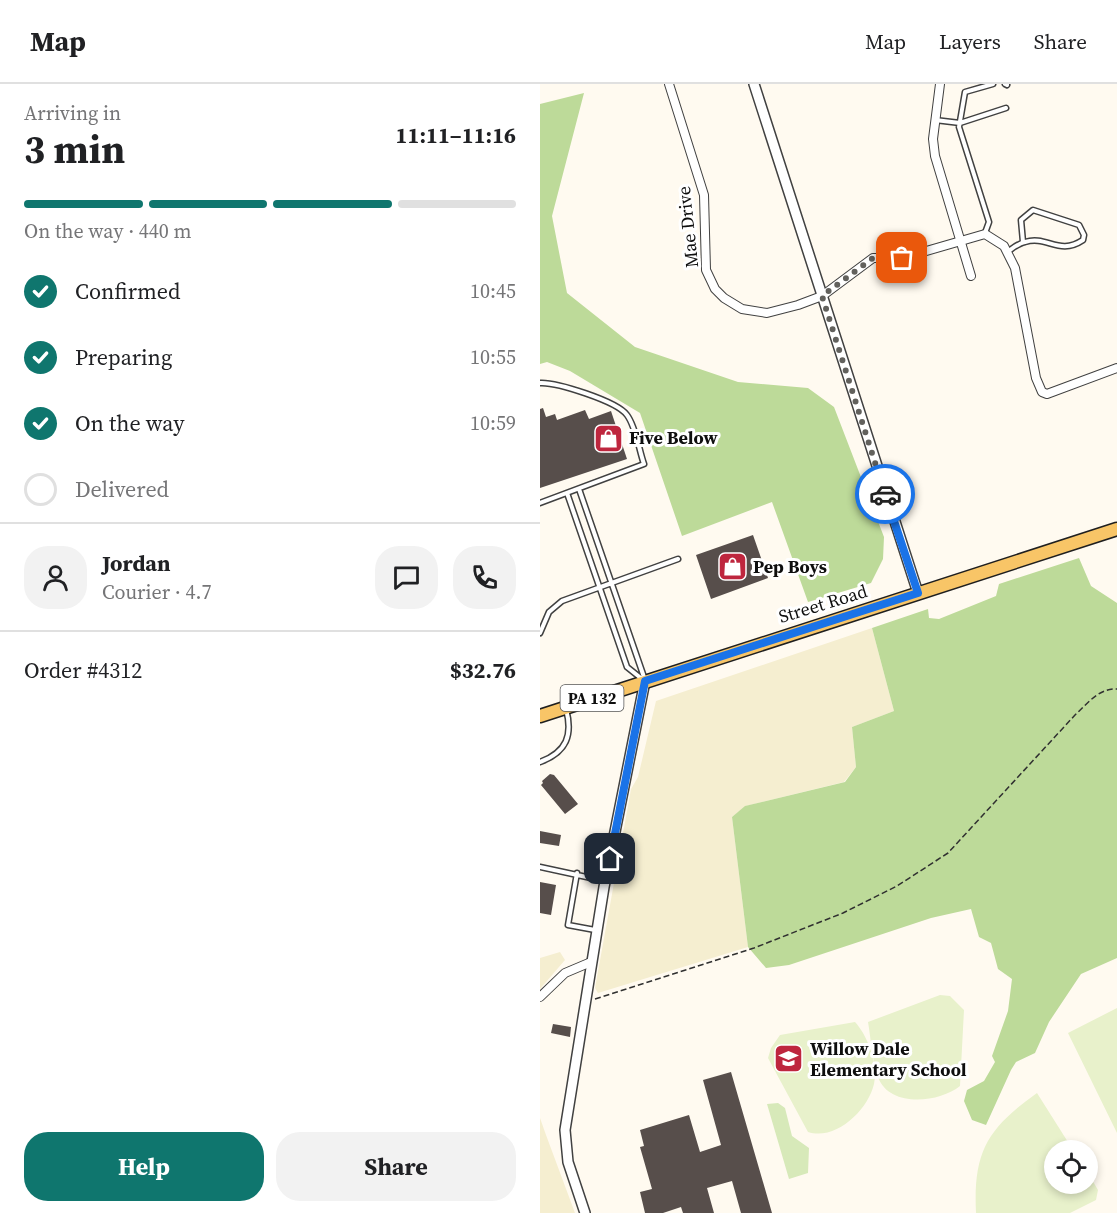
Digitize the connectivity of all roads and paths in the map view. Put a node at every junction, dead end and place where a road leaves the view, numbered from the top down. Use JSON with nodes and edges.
{"nodes":[{"id":1,"x":669,"y":84,"type":"edge"},
{"id":2,"x":754,"y":84,"type":"edge"},
{"id":3,"x":940,"y":84,"type":"edge"},
{"id":4,"x":993,"y":84,"type":"edge"},
{"id":5,"x":1006,"y":108,"type":"dead end"},
{"id":6,"x":935,"y":120,"type":"junction"},
{"id":7,"x":960,"y":123,"type":"junction"},
{"id":8,"x":985,"y":234,"type":"junction"},
{"id":9,"x":959,"y":242,"type":"junction"},
{"id":10,"x":1023,"y":242,"type":"junction"},
{"id":11,"x":1007,"y":252,"type":"junction"},
{"id":12,"x":971,"y":276,"type":"dead end"},
{"id":13,"x":822,"y":296,"type":"junction"},
{"id":14,"x":1117,"y":368,"type":"edge"},
{"id":15,"x":540,"y":383,"type":"edge"},
{"id":16,"x":579,"y":489,"type":"junction"},
{"id":17,"x":567,"y":493,"type":"junction"},
{"id":18,"x":540,"y":503,"type":"edge"},
{"id":19,"x":1117,"y":529,"type":"edge"},
{"id":20,"x":678,"y":559,"type":"dead end"},
{"id":21,"x":610,"y":583,"type":"junction"},
{"id":22,"x":599,"y":587,"type":"junction"},
{"id":23,"x":918,"y":593,"type":"junction"},
{"id":24,"x":540,"y":633,"type":"edge"},
{"id":25,"x":645,"y":681,"type":"junction"},
{"id":26,"x":1117,"y":689,"type":"edge"},
{"id":27,"x":565,"y":707,"type":"junction"},
{"id":28,"x":540,"y":716,"type":"edge"},
{"id":29,"x":540,"y":762,"type":"edge"},
{"id":30,"x":540,"y":867,"type":"edge"},
{"id":31,"x":577,"y":873,"type":"junction"},
{"id":32,"x":606,"y":881,"type":"junction"},
{"id":33,"x":597,"y":930,"type":"junction"},
{"id":34,"x":591,"y":962,"type":"junction"},
{"id":35,"x":540,"y":997,"type":"edge"},
{"id":36,"x":585,"y":1002,"type":"junction"},
{"id":37,"x":585,"y":1213,"type":"edge"}],
"edges":[{"from":1,"to":13,"type":"street","name":"Mae Drive"},
{"from":2,"to":13,"type":"street"},
{"from":3,"to":6,"type":"street"},
{"from":4,"to":7,"type":"lane"},
{"from":5,"to":7,"type":"lane"},
{"from":6,"to":7,"type":"lane"},
{"from":6,"to":9,"type":"street"},
{"from":7,"to":8,"type":"lane"},
{"from":8,"to":9,"type":"street","name":"Mae Drive"},
{"from":8,"to":11,"type":"street"},
{"from":9,"to":12,"type":"street"},
{"from":9,"to":13,"type":"street","name":"Mae Drive"},
{"from":10,"to":10,"type":"lane"},
{"from":10,"to":11,"type":"lane"},
{"from":11,"to":14,"type":"street"},
{"from":13,"to":23,"type":"street"},
{"from":15,"to":16,"type":"lane"},
{"from":16,"to":17,"type":"lane"},
{"from":16,"to":21,"type":"lane"},
{"from":17,"to":18,"type":"lane"},
{"from":17,"to":22,"type":"lane"},
{"from":19,"to":23,"type":"main road","name":"Street Road","number":"PA 132"},
{"from":20,"to":21,"type":"lane"},
{"from":21,"to":22,"type":"lane"},
{"from":21,"to":25,"type":"lane"},
{"from":22,"to":24,"type":"lane"},
{"from":22,"to":25,"type":"lane"},
{"from":23,"to":25,"type":"main road","name":"Street Road","number":"PA 132"},
{"from":25,"to":27,"type":"main road","name":"Street Road","number":"PA 132"},
{"from":25,"to":32,"type":"street"},
{"from":26,"to":36,"type":"path"},
{"from":27,"to":28,"type":"main road","name":"Street Road","number":"PA 132"},
{"from":27,"to":29,"type":"lane"},
{"from":30,"to":31,"type":"lane"},
{"from":31,"to":32,"type":"lane"},
{"from":31,"to":33,"type":"lane"},
{"from":32,"to":33,"type":"street"},
{"from":33,"to":34,"type":"street"},
{"from":34,"to":35,"type":"street"},
{"from":34,"to":36,"type":"street"},
{"from":36,"to":37,"type":"street"}]}
